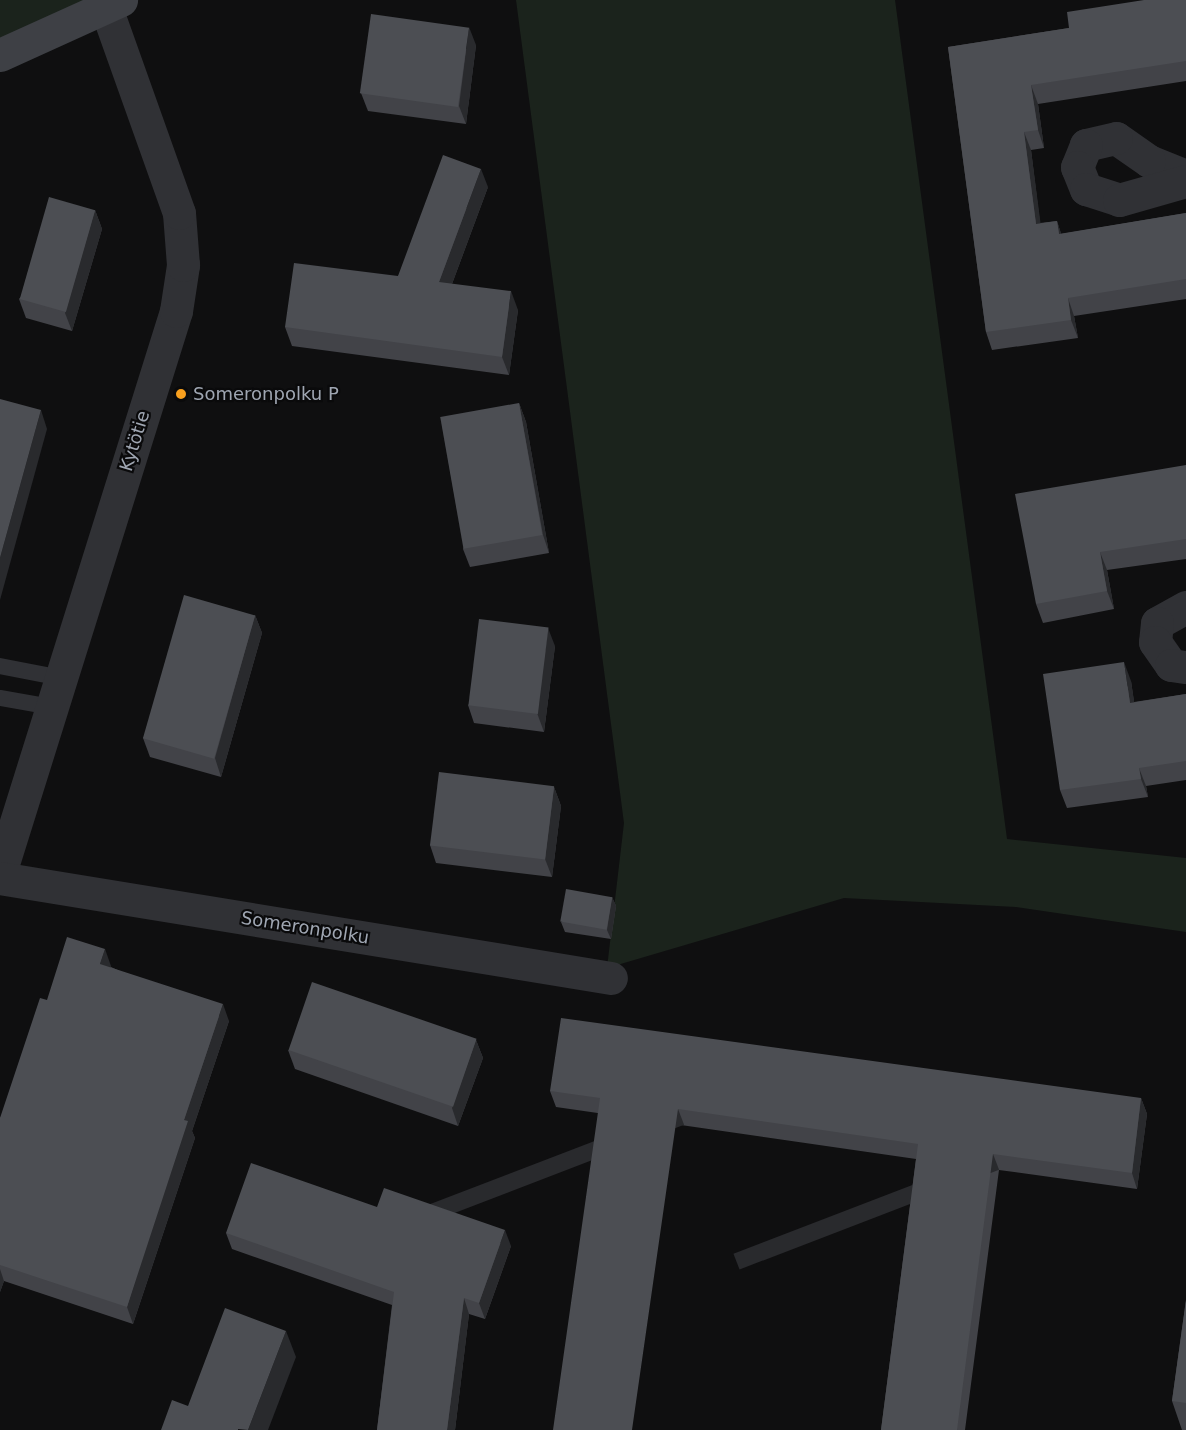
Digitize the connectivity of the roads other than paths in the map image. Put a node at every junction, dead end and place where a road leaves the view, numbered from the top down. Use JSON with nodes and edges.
{"nodes":[{"id":1,"x":113,"y":4,"type":"edge"},
{"id":2,"x":0,"y":55,"type":"edge"},
{"id":3,"x":1186,"y":176,"type":"edge"},
{"id":4,"x":1186,"y":181,"type":"edge"},
{"id":5,"x":1186,"y":607,"type":"edge"},
{"id":6,"x":0,"y":666,"type":"edge"},
{"id":7,"x":1186,"y":667,"type":"edge"},
{"id":8,"x":56,"y":692,"type":"junction"},
{"id":9,"x":0,"y":698,"type":"edge"},
{"id":10,"x":0,"y":873,"type":"edge"},
{"id":11,"x":0,"y":878,"type":"edge"},
{"id":12,"x":611,"y":978,"type":"dead end"}],
"edges":[{"from":1,"to":2,"type":"street"},
{"from":1,"to":8,"type":"street","name":"Kytötie"},
{"from":3,"to":4,"type":"street"},
{"from":5,"to":7,"type":"street"},
{"from":6,"to":8,"type":"lane"},
{"from":8,"to":9,"type":"lane"},
{"from":8,"to":10,"type":"street","name":"Kytötie"},
{"from":11,"to":12,"type":"street","name":"Someronpolku"}]}
